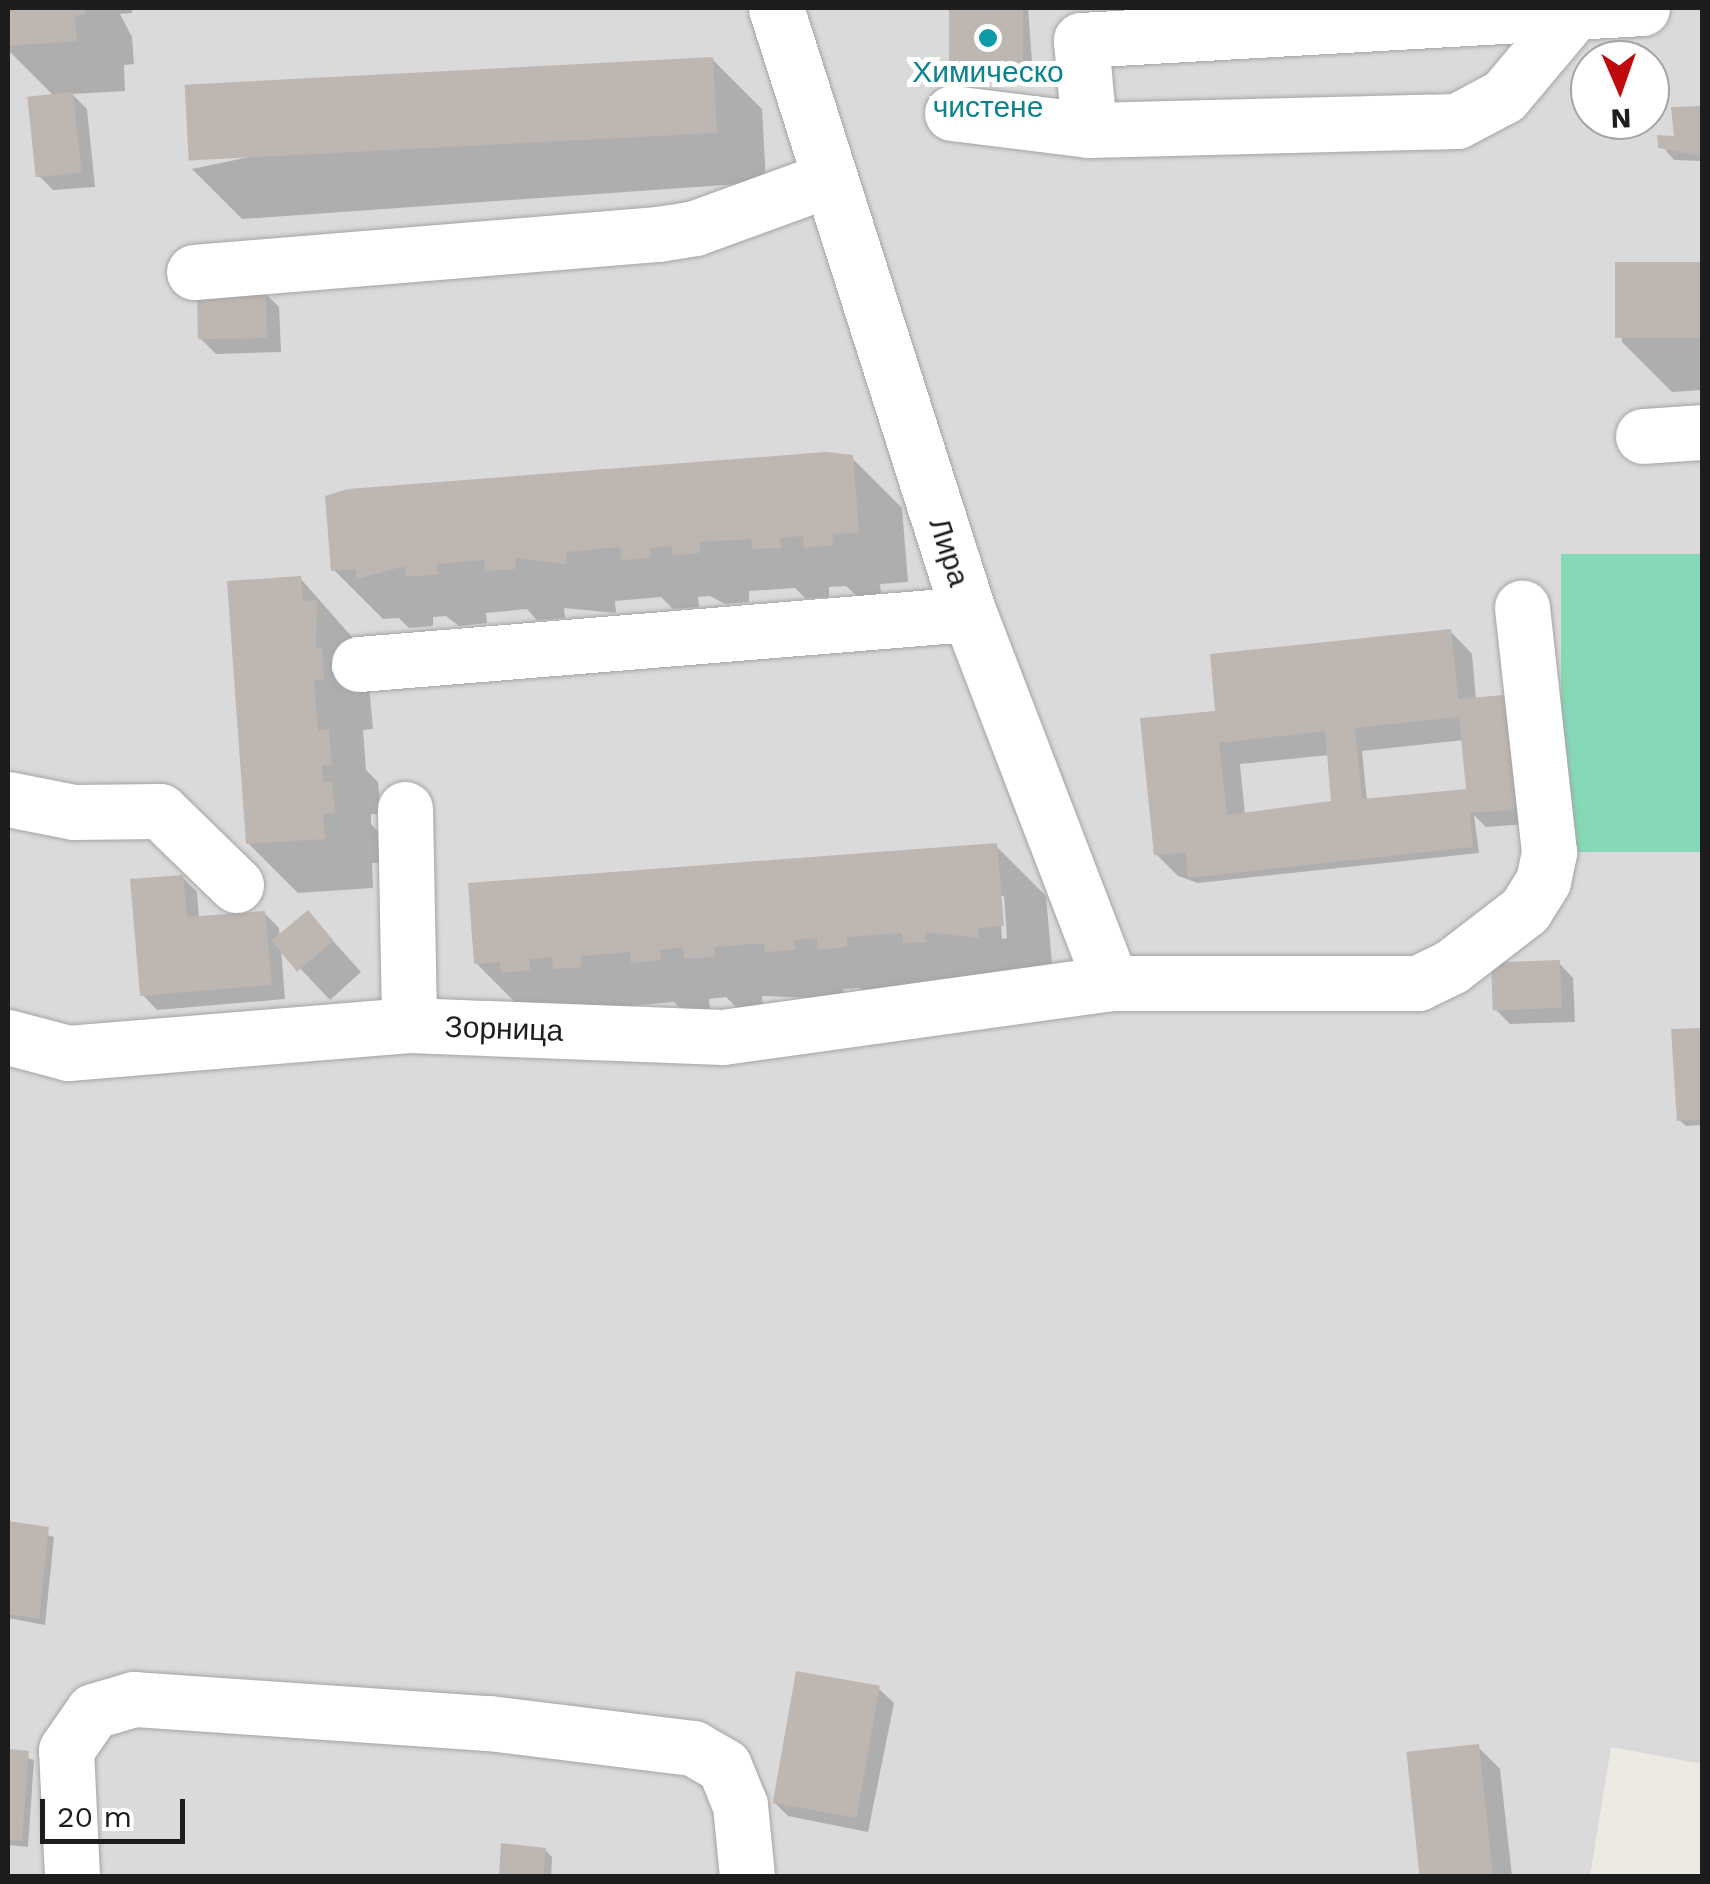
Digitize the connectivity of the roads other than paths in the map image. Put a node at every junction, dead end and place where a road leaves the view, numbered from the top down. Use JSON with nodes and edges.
{"nodes":[{"id":1,"x":776,"y":8,"type":"edge"},
{"id":2,"x":1642,"y":8,"type":"edge"},
{"id":3,"x":1572,"y":15,"type":"junction"},
{"id":4,"x":1079,"y":24,"type":"edge"},
{"id":5,"x":952,"y":113,"type":"dead end"},
{"id":6,"x":1089,"y":130,"type":"junction"},
{"id":7,"x":826,"y":180,"type":"junction"},
{"id":8,"x":194,"y":272,"type":"dead end"},
{"id":9,"x":1702,"y":432,"type":"edge"},
{"id":10,"x":1644,"y":436,"type":"dead end"},
{"id":11,"x":1522,"y":607,"type":"dead end"},
{"id":12,"x":969,"y":614,"type":"junction"},
{"id":13,"x":359,"y":664,"type":"dead end"},
{"id":14,"x":8,"y":799,"type":"edge"},
{"id":15,"x":404,"y":808,"type":"dead end"},
{"id":16,"x":236,"y":885,"type":"dead end"},
{"id":17,"x":1111,"y":983,"type":"junction"},
{"id":18,"x":408,"y":1025,"type":"junction"},
{"id":19,"x":8,"y":1037,"type":"edge"},
{"id":20,"x":72,"y":1876,"type":"edge"},
{"id":21,"x":747,"y":1876,"type":"edge"}],
"edges":[{"from":1,"to":7,"type":"street","name":"Лира"},
{"from":2,"to":3,"type":"street"},
{"from":3,"to":4,"type":"street"},
{"from":3,"to":6,"type":"street"},
{"from":4,"to":6,"type":"street"},
{"from":5,"to":6,"type":"street"},
{"from":7,"to":8,"type":"street"},
{"from":7,"to":12,"type":"street","name":"Лира"},
{"from":9,"to":10,"type":"street"},
{"from":11,"to":17,"type":"street"},
{"from":12,"to":13,"type":"street"},
{"from":12,"to":17,"type":"street","name":"Лира"},
{"from":14,"to":16,"type":"street"},
{"from":15,"to":18,"type":"street"},
{"from":17,"to":18,"type":"street","name":"Зорница"},
{"from":18,"to":19,"type":"street","name":"Зорница"},
{"from":20,"to":21,"type":"street"}]}
